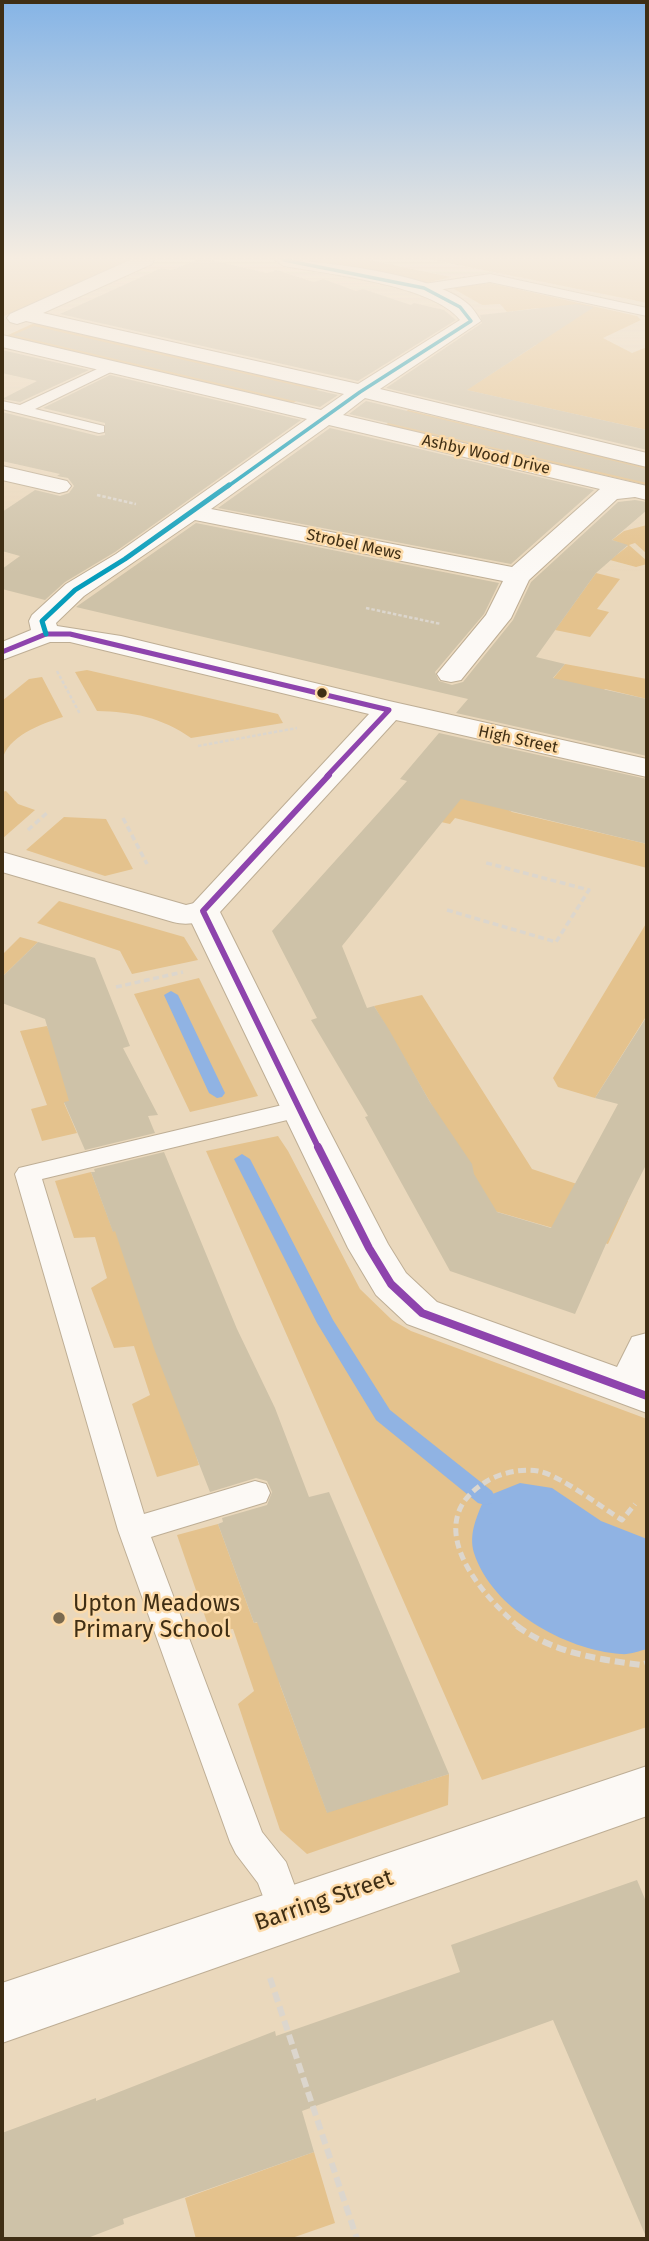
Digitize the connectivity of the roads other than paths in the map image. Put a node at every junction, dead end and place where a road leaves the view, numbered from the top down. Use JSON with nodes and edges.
{"nodes":[{"id":1,"x":100,"y":365,"type":"edge"},
{"id":2,"x":240,"y":365,"type":"edge"},
{"id":3,"x":403,"y":365,"type":"edge"},
{"id":4,"x":110,"y":367,"type":"junction"},
{"id":5,"x":360,"y":392,"type":"junction"},
{"id":6,"x":2,"y":405,"type":"edge"},
{"id":7,"x":22,"y":410,"type":"junction"},
{"id":8,"x":326,"y":416,"type":"junction"},
{"id":9,"x":99,"y":429,"type":"dead end"},
{"id":10,"x":647,"y":460,"type":"edge"},
{"id":11,"x":2,"y":473,"type":"edge"},
{"id":12,"x":59,"y":486,"type":"road end"},
{"id":13,"x":639,"y":491,"type":"edge"},
{"id":14,"x":191,"y":512,"type":"junction"},
{"id":15,"x":518,"y":576,"type":"junction"},
{"id":16,"x":46,"y":634,"type":"junction"},
{"id":17,"x":2,"y":652,"type":"edge"},
{"id":18,"x":451,"y":674,"type":"dead end"},
{"id":19,"x":389,"y":710,"type":"junction"},
{"id":20,"x":647,"y":768,"type":"edge"},
{"id":21,"x":2,"y":862,"type":"edge"},
{"id":22,"x":203,"y":911,"type":"junction"},
{"id":23,"x":299,"y":1109,"type":"junction"},
{"id":24,"x":647,"y":1349,"type":"edge"},
{"id":25,"x":638,"y":1393,"type":"edge"},
{"id":26,"x":255,"y":1493,"type":"dead end"},
{"id":27,"x":133,"y":1530,"type":"junction"},
{"id":28,"x":647,"y":1791,"type":"edge"},
{"id":29,"x":287,"y":1914,"type":"junction"},
{"id":30,"x":2,"y":2013,"type":"edge"}],
"edges":[{"from":1,"to":4,"type":"street","name":"Ashby Wood Drive"},
{"from":2,"to":5,"type":"street","name":"Ashby Wood Drive"},
{"from":3,"to":5,"type":"street"},
{"from":4,"to":7,"type":"lane"},
{"from":4,"to":8,"type":"street","name":"Ashby Wood Drive"},
{"from":5,"to":8,"type":"street"},
{"from":5,"to":10,"type":"street","name":"Ashby Wood Drive"},
{"from":6,"to":7,"type":"lane"},
{"from":7,"to":9,"type":"lane"},
{"from":8,"to":13,"type":"street","name":"Ashby Wood Drive"},
{"from":8,"to":14,"type":"street"},
{"from":11,"to":12,"type":"street"},
{"from":13,"to":15,"type":"street"},
{"from":14,"to":15,"type":"street","name":"Strobel Mews"},
{"from":14,"to":16,"type":"street"},
{"from":15,"to":18,"type":"street"},
{"from":16,"to":17,"type":"street"},
{"from":16,"to":19,"type":"street","name":"High Street"},
{"from":19,"to":20,"type":"street","name":"High Street"},
{"from":19,"to":22,"type":"street"},
{"from":21,"to":22,"type":"street"},
{"from":22,"to":23,"type":"street"},
{"from":23,"to":25,"type":"street"},
{"from":23,"to":27,"type":"lane"},
{"from":24,"to":25,"type":"street"},
{"from":26,"to":27,"type":"lane"},
{"from":27,"to":29,"type":"lane"},
{"from":28,"to":29,"type":"street","name":"Barring Street"},
{"from":29,"to":30,"type":"street","name":"Barring Street"}]}
